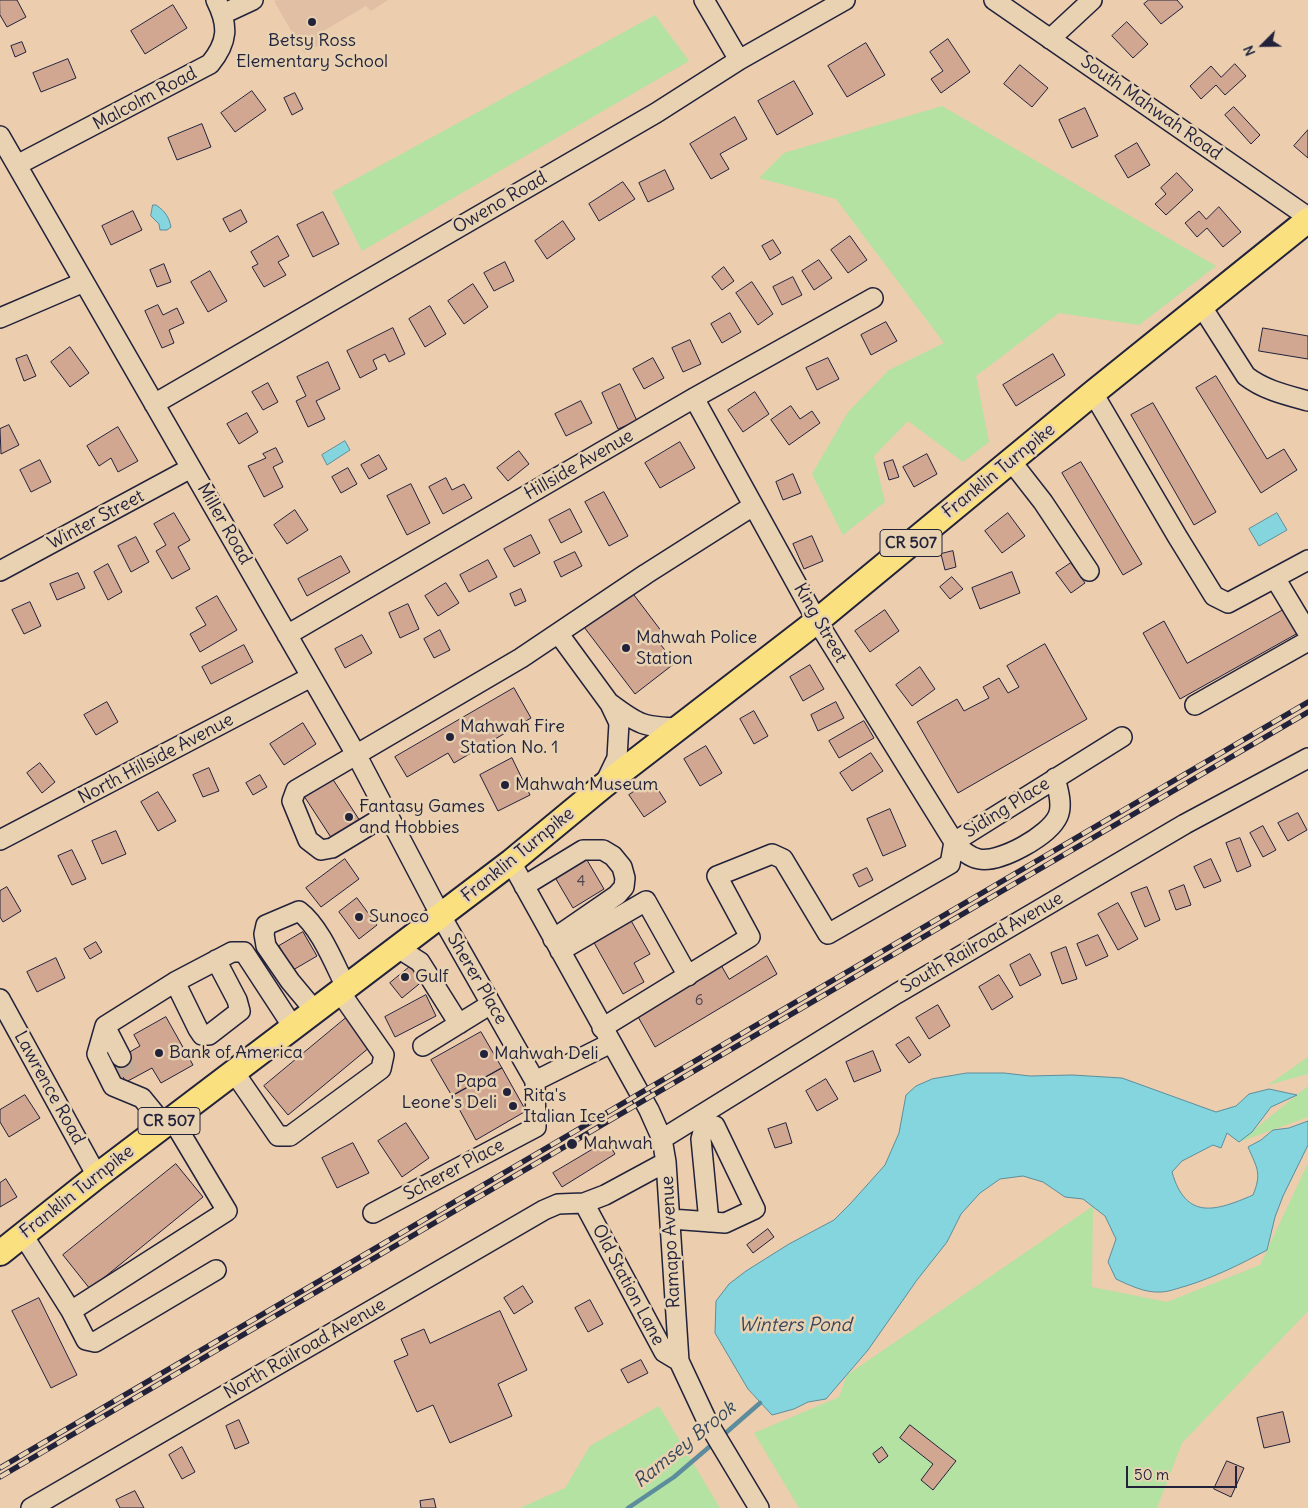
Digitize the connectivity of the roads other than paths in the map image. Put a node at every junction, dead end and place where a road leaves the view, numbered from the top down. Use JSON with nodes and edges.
{"nodes":[{"id":1,"x":253,"y":0,"type":"edge"},
{"id":2,"x":704,"y":0,"type":"edge"},
{"id":3,"x":845,"y":0,"type":"edge"},
{"id":4,"x":994,"y":0,"type":"edge"},
{"id":5,"x":1092,"y":0,"type":"edge"},
{"id":6,"x":220,"y":7,"type":"edge"},
{"id":7,"x":1050,"y":39,"type":"junction"},
{"id":8,"x":739,"y":60,"type":"junction"},
{"id":9,"x":0,"y":136,"type":"edge"},
{"id":10,"x":17,"y":165,"type":"junction"},
{"id":11,"x":1308,"y":219,"type":"edge"},
{"id":12,"x":84,"y":282,"type":"junction"},
{"id":13,"x":873,"y":298,"type":"dead end"},
{"id":14,"x":1202,"y":307,"type":"junction"},
{"id":15,"x":0,"y":318,"type":"edge"},
{"id":16,"x":1093,"y":393,"type":"junction"},
{"id":17,"x":694,"y":398,"type":"junction"},
{"id":18,"x":1308,"y":401,"type":"edge"},
{"id":19,"x":154,"y":404,"type":"junction"},
{"id":20,"x":1011,"y":461,"type":"junction"},
{"id":21,"x":191,"y":468,"type":"junction"},
{"id":22,"x":753,"y":506,"type":"junction"},
{"id":23,"x":1308,"y":560,"type":"edge"},
{"id":24,"x":1089,"y":571,"type":"dead end"},
{"id":25,"x":0,"y":572,"type":"edge"},
{"id":26,"x":1275,"y":578,"type":"junction"},
{"id":27,"x":817,"y":621,"type":"junction"},
{"id":28,"x":558,"y":633,"type":"junction"},
{"id":29,"x":1308,"y":633,"type":"edge"},
{"id":30,"x":287,"y":635,"type":"junction"},
{"id":31,"x":1308,"y":641,"type":"edge"},
{"id":32,"x":311,"y":677,"type":"junction"},
{"id":33,"x":610,"y":704,"type":"junction"},
{"id":34,"x":1195,"y":705,"type":"dead end"},
{"id":35,"x":679,"y":728,"type":"junction"},
{"id":36,"x":1122,"y":737,"type":"dead end"},
{"id":37,"x":357,"y":756,"type":"junction"},
{"id":38,"x":1308,"y":758,"type":"edge"},
{"id":39,"x":1055,"y":778,"type":"junction"},
{"id":40,"x":603,"y":786,"type":"junction"},
{"id":41,"x":388,"y":814,"type":"junction"},
{"id":42,"x":0,"y":840,"type":"edge"},
{"id":43,"x":954,"y":842,"type":"junction"},
{"id":44,"x":511,"y":862,"type":"junction"},
{"id":45,"x":524,"y":886,"type":"junction"},
{"id":46,"x":441,"y":916,"type":"junction"},
{"id":47,"x":556,"y":945,"type":"junction"},
{"id":48,"x":398,"y":948,"type":"junction"},
{"id":49,"x":216,"y":960,"type":"junction"},
{"id":50,"x":688,"y":976,"type":"junction"},
{"id":51,"x":174,"y":982,"type":"junction"},
{"id":52,"x":343,"y":989,"type":"junction"},
{"id":53,"x":0,"y":999,"type":"edge"},
{"id":54,"x":491,"y":1004,"type":"junction"},
{"id":55,"x":315,"y":1010,"type":"junction"},
{"id":56,"x":460,"y":1024,"type":"junction"},
{"id":57,"x":105,"y":1026,"type":"junction"},
{"id":58,"x":293,"y":1027,"type":"junction"},
{"id":59,"x":607,"y":1035,"type":"junction"},
{"id":60,"x":424,"y":1046,"type":"dead end"},
{"id":61,"x":121,"y":1056,"type":"tunnel mouth"},
{"id":62,"x":234,"y":1072,"type":"junction"},
{"id":63,"x":132,"y":1079,"type":"tunnel mouth"},
{"id":64,"x":535,"y":1081,"type":"junction"},
{"id":65,"x":142,"y":1098,"type":"junction"},
{"id":66,"x":712,"y":1118,"type":"junction"},
{"id":67,"x":168,"y":1122,"type":"junction"},
{"id":68,"x":536,"y":1127,"type":"joint"},
{"id":69,"x":662,"y":1139,"type":"junction"},
{"id":70,"x":666,"y":1162,"type":"junction"},
{"id":71,"x":97,"y":1176,"type":"junction"},
{"id":72,"x":584,"y":1203,"type":"junction"},
{"id":73,"x":373,"y":1213,"type":"dead end"},
{"id":74,"x":671,"y":1219,"type":"junction"},
{"id":75,"x":710,"y":1222,"type":"junction"},
{"id":76,"x":23,"y":1235,"type":"junction"},
{"id":77,"x":0,"y":1253,"type":"edge"},
{"id":78,"x":216,"y":1270,"type":"dead end"},
{"id":79,"x":71,"y":1311,"type":"junction"},
{"id":80,"x":678,"y":1361,"type":"junction"},
{"id":81,"x":31,"y":1508,"type":"edge"},
{"id":82,"x":759,"y":1508,"type":"edge"}],
"edges":[{"from":1,"to":6,"type":"street"},
{"from":2,"to":8,"type":"street"},
{"from":3,"to":8,"type":"street","name":"Oweno Road"},
{"from":4,"to":7,"type":"street","name":"South Mahwah Road"},
{"from":5,"to":7,"type":"street"},
{"from":6,"to":10,"type":"street","name":"Malcolm Road"},
{"from":7,"to":11,"type":"street","name":"South Mahwah Road"},
{"from":8,"to":19,"type":"street","name":"Oweno Road"},
{"from":9,"to":10,"type":"street","name":"Miller Road"},
{"from":10,"to":12,"type":"street","name":"Miller Road"},
{"from":11,"to":14,"type":"main road","name":"Franklin Turnpike","number":"CR 507"},
{"from":12,"to":15,"type":"street"},
{"from":12,"to":19,"type":"street","name":"Miller Road"},
{"from":13,"to":17,"type":"street","name":"Hillside Avenue"},
{"from":14,"to":16,"type":"main road","name":"Franklin Turnpike","number":"CR 507"},
{"from":14,"to":18,"type":"street"},
{"from":16,"to":20,"type":"main road","name":"Franklin Turnpike","number":"CR 507"},
{"from":16,"to":26,"type":"street"},
{"from":17,"to":22,"type":"street","name":"King Street"},
{"from":17,"to":30,"type":"street","name":"Hillside Avenue"},
{"from":19,"to":21,"type":"street","name":"Miller Road"},
{"from":20,"to":24,"type":"street"},
{"from":20,"to":27,"type":"main road","name":"Franklin Turnpike","number":"CR 507"},
{"from":21,"to":25,"type":"street","name":"Winter Street"},
{"from":21,"to":30,"type":"street","name":"Miller Road"},
{"from":22,"to":27,"type":"street","name":"King Street"},
{"from":22,"to":28,"type":"street"},
{"from":23,"to":26,"type":"street"},
{"from":26,"to":29,"type":"street"},
{"from":27,"to":35,"type":"main road","name":"Franklin Turnpike","number":"CR 507"},
{"from":27,"to":43,"type":"street","name":"King Street"},
{"from":28,"to":33,"type":"street"},
{"from":28,"to":37,"type":"street"},
{"from":30,"to":32,"type":"street","name":"Miller Road"},
{"from":31,"to":34,"type":"street"},
{"from":32,"to":37,"type":"street","name":"Miller Road"},
{"from":32,"to":42,"type":"street","name":"North Hillside Avenue"},
{"from":33,"to":35,"type":"street"},
{"from":33,"to":40,"type":"street"},
{"from":35,"to":40,"type":"main road","name":"Franklin Turnpike","number":"CR 507"},
{"from":36,"to":39,"type":"street","name":"Siding Place"},
{"from":37,"to":41,"type":"street","name":"Miller Road"},
{"from":37,"to":41,"type":"street"},
{"from":38,"to":66,"type":"street","name":"South Railroad Avenue"},
{"from":39,"to":43,"type":"street","name":"Siding Place"},
{"from":39,"to":43,"type":"street","name":"King Street"},
{"from":40,"to":44,"type":"main road","name":"Franklin Turnpike","number":"CR 507"},
{"from":41,"to":46,"type":"street","name":"Miller Road"},
{"from":43,"to":50,"type":"street","name":"Siding Place"},
{"from":44,"to":45,"type":"street","name":"Ramapo Avenue"},
{"from":44,"to":46,"type":"main road","name":"Franklin Turnpike","number":"CR 507"},
{"from":45,"to":47,"type":"street","name":"Ramapo Avenue"},
{"from":45,"to":47,"type":"street"},
{"from":46,"to":48,"type":"main road","name":"Franklin Turnpike","number":"CR 507"},
{"from":46,"to":54,"type":"street","name":"Sherer Place"},
{"from":47,"to":50,"type":"street"},
{"from":47,"to":59,"type":"street","name":"Ramapo Avenue"},
{"from":48,"to":52,"type":"main road","name":"Franklin Turnpike","number":"CR 507"},
{"from":48,"to":56,"type":"street"},
{"from":49,"to":51,"type":"street"},
{"from":49,"to":51,"type":"street"},
{"from":49,"to":58,"type":"street"},
{"from":50,"to":59,"type":"street"},
{"from":51,"to":57,"type":"street"},
{"from":52,"to":55,"type":"main road","name":"Franklin Turnpike","number":"CR 507"},
{"from":52,"to":55,"type":"street"},
{"from":52,"to":62,"type":"street"},
{"from":53,"to":71,"type":"street","name":"Lawrence Road"},
{"from":54,"to":56,"type":"street"},
{"from":54,"to":64,"type":"street","name":"Sherer Place"},
{"from":55,"to":58,"type":"main road","name":"Franklin Turnpike","number":"CR 507"},
{"from":56,"to":60,"type":"street"},
{"from":57,"to":61,"type":"street"},
{"from":57,"to":65,"type":"street"},
{"from":58,"to":62,"type":"main road","name":"Franklin Turnpike","number":"CR 507"},
{"from":59,"to":64,"type":"street"},
{"from":59,"to":69,"type":"street","name":"Ramapo Avenue"},
{"from":62,"to":67,"type":"main road","name":"Franklin Turnpike","number":"CR 507"},
{"from":63,"to":65,"type":"street"},
{"from":64,"to":68,"type":"street","name":"Sherer Place"},
{"from":65,"to":67,"type":"street"},
{"from":66,"to":69,"type":"street","name":"South Railroad Avenue"},
{"from":66,"to":75,"type":"street"},
{"from":66,"to":75,"type":"street"},
{"from":67,"to":71,"type":"main road","name":"Franklin Turnpike","number":"CR 507"},
{"from":67,"to":79,"type":"street"},
{"from":68,"to":73,"type":"street","name":"Scherer Place"},
{"from":69,"to":70,"type":"street","name":"Ramapo Avenue"},
{"from":70,"to":72,"type":"street"},
{"from":70,"to":74,"type":"street","name":"Ramapo Avenue"},
{"from":71,"to":76,"type":"main road","name":"Franklin Turnpike","number":"CR 507"},
{"from":72,"to":80,"type":"street","name":"Old Station Lane"},
{"from":72,"to":81,"type":"street","name":"North Railroad Avenue"},
{"from":74,"to":75,"type":"street"},
{"from":74,"to":80,"type":"street","name":"Ramapo Avenue"},
{"from":76,"to":77,"type":"main road","name":"Franklin Turnpike","number":"CR 507"},
{"from":76,"to":79,"type":"street"},
{"from":78,"to":79,"type":"street"},
{"from":80,"to":82,"type":"street"}]}
